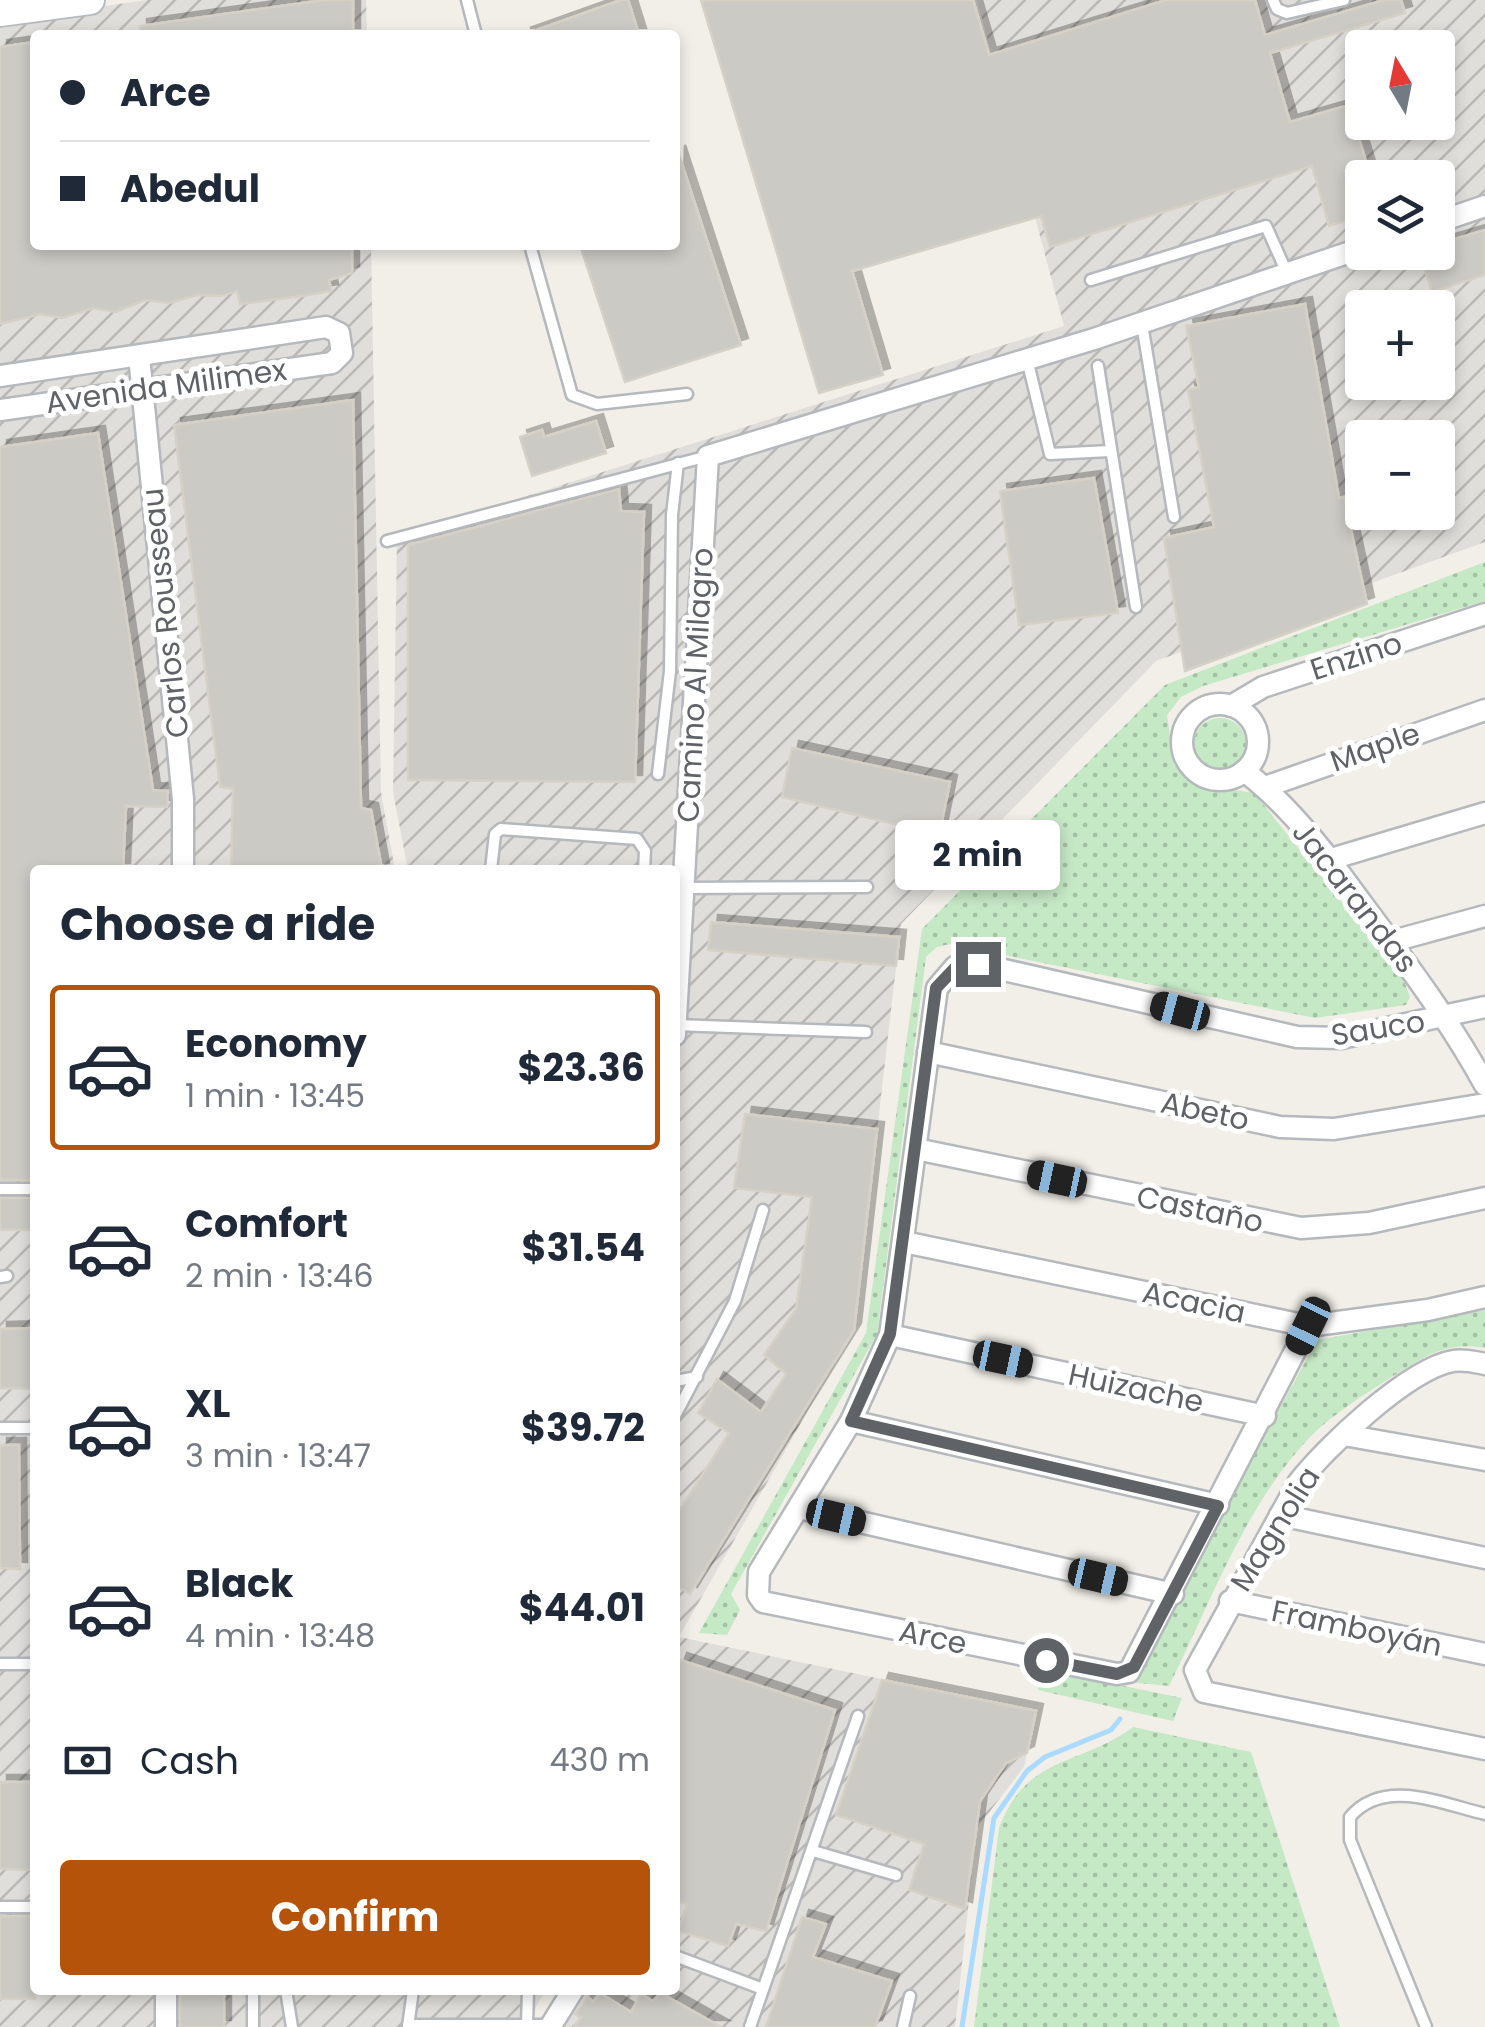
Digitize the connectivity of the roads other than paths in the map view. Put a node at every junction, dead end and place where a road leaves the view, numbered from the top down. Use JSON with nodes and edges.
{"nodes":[{"id":1,"x":90,"y":0,"type":"edge"},
{"id":2,"x":466,"y":0,"type":"edge"},
{"id":3,"x":1273,"y":0,"type":"edge"},
{"id":4,"x":1344,"y":0,"type":"edge"},
{"id":5,"x":0,"y":12,"type":"edge"},
{"id":6,"x":475,"y":30,"type":"edge"},
{"id":7,"x":1485,"y":206,"type":"edge"},
{"id":8,"x":1455,"y":216,"type":"edge"},
{"id":9,"x":531,"y":250,"type":"edge"},
{"id":10,"x":1345,"y":254,"type":"edge"},
{"id":11,"x":1287,"y":274,"type":"junction"},
{"id":12,"x":1091,"y":280,"type":"dead end"},
{"id":13,"x":1142,"y":323,"type":"junction"},
{"id":14,"x":139,"y":356,"type":"junction"},
{"id":15,"x":1027,"y":358,"type":"junction"},
{"id":16,"x":1098,"y":366,"type":"dead end"},
{"id":17,"x":0,"y":376,"type":"edge"},
{"id":18,"x":143,"y":390,"type":"junction"},
{"id":19,"x":688,"y":394,"type":"dead end"},
{"id":20,"x":0,"y":410,"type":"edge"},
{"id":21,"x":1110,"y":451,"type":"junction"},
{"id":22,"x":708,"y":456,"type":"junction"},
{"id":23,"x":678,"y":464,"type":"junction"},
{"id":24,"x":1174,"y":517,"type":"dead end"},
{"id":25,"x":387,"y":541,"type":"dead end"},
{"id":26,"x":1136,"y":607,"type":"dead end"},
{"id":27,"x":1485,"y":614,"type":"edge"},
{"id":28,"x":1231,"y":706,"type":"junction"},
{"id":29,"x":1485,"y":710,"type":"edge"},
{"id":30,"x":1244,"y":771,"type":"junction"},
{"id":31,"x":658,"y":774,"type":"dead end"},
{"id":32,"x":1265,"y":787,"type":"junction"},
{"id":33,"x":1485,"y":813,"type":"edge"},
{"id":34,"x":1330,"y":859,"type":"junction"},
{"id":35,"x":183,"y":865,"type":"edge"},
{"id":36,"x":491,"y":865,"type":"edge"},
{"id":37,"x":644,"y":865,"type":"edge"},
{"id":38,"x":683,"y":888,"type":"junction"},
{"id":39,"x":867,"y":888,"type":"dead end"},
{"id":40,"x":1485,"y":916,"type":"edge"},
{"id":41,"x":680,"y":920,"type":"edge"},
{"id":42,"x":1393,"y":941,"type":"junction"},
{"id":43,"x":1485,"y":1007,"type":"edge"},
{"id":44,"x":1447,"y":1017,"type":"junction"},
{"id":45,"x":680,"y":1025,"type":"edge"},
{"id":46,"x":866,"y":1032,"type":"dead end"},
{"id":47,"x":928,"y":1052,"type":"junction"},
{"id":48,"x":1485,"y":1085,"type":"edge"},
{"id":49,"x":1485,"y":1104,"type":"edge"},
{"id":50,"x":916,"y":1149,"type":"junction"},
{"id":51,"x":0,"y":1188,"type":"edge"},
{"id":52,"x":30,"y":1189,"type":"edge"},
{"id":53,"x":1485,"y":1198,"type":"edge"},
{"id":54,"x":763,"y":1210,"type":"dead end"},
{"id":55,"x":904,"y":1242,"type":"junction"},
{"id":56,"x":1485,"y":1297,"type":"edge"},
{"id":57,"x":1308,"y":1326,"type":"junction"},
{"id":58,"x":890,"y":1334,"type":"junction"},
{"id":59,"x":1485,"y":1364,"type":"edge"},
{"id":60,"x":696,"y":1377,"type":"junction"},
{"id":61,"x":680,"y":1380,"type":"edge"},
{"id":62,"x":680,"y":1407,"type":"edge"},
{"id":63,"x":1265,"y":1416,"type":"junction"},
{"id":64,"x":851,"y":1421,"type":"junction"},
{"id":65,"x":0,"y":1428,"type":"edge"},
{"id":66,"x":30,"y":1428,"type":"edge"},
{"id":67,"x":1344,"y":1434,"type":"junction"},
{"id":68,"x":1485,"y":1460,"type":"edge"},
{"id":69,"x":1218,"y":1506,"type":"junction"},
{"id":70,"x":798,"y":1508,"type":"junction"},
{"id":71,"x":1280,"y":1515,"type":"junction"},
{"id":72,"x":1485,"y":1558,"type":"edge"},
{"id":73,"x":1173,"y":1594,"type":"junction"},
{"id":74,"x":1230,"y":1602,"type":"junction"},
{"id":75,"x":1485,"y":1654,"type":"edge"},
{"id":76,"x":0,"y":1664,"type":"edge"},
{"id":77,"x":30,"y":1664,"type":"edge"},
{"id":78,"x":858,"y":1716,"type":"dead end"},
{"id":79,"x":1485,"y":1749,"type":"edge"},
{"id":80,"x":1485,"y":1814,"type":"edge"},
{"id":81,"x":812,"y":1851,"type":"junction"},
{"id":82,"x":896,"y":1875,"type":"dead end"},
{"id":83,"x":0,"y":1907,"type":"edge"},
{"id":84,"x":30,"y":1908,"type":"edge"},
{"id":85,"x":680,"y":1958,"type":"edge"},
{"id":86,"x":763,"y":1988,"type":"junction"},
{"id":87,"x":166,"y":1995,"type":"edge"},
{"id":88,"x":253,"y":1995,"type":"edge"},
{"id":89,"x":287,"y":1995,"type":"edge"},
{"id":90,"x":412,"y":1995,"type":"edge"},
{"id":91,"x":528,"y":1995,"type":"edge"},
{"id":92,"x":570,"y":1995,"type":"edge"},
{"id":93,"x":910,"y":1996,"type":"dead end"},
{"id":94,"x":527,"y":2025,"type":"edge"},
{"id":95,"x":408,"y":2026,"type":"edge"},
{"id":96,"x":551,"y":2026,"type":"edge"},
{"id":97,"x":166,"y":2027,"type":"edge"},
{"id":98,"x":253,"y":2027,"type":"edge"},
{"id":99,"x":292,"y":2027,"type":"edge"},
{"id":100,"x":750,"y":2027,"type":"edge"},
{"id":101,"x":903,"y":2027,"type":"edge"},
{"id":102,"x":1426,"y":2027,"type":"edge"}],
"edges":[{"from":1,"to":5,"type":"main road"},
{"from":2,"to":6,"type":"lane"},
{"from":3,"to":4,"type":"lane"},
{"from":7,"to":8,"type":"street"},
{"from":9,"to":19,"type":"lane"},
{"from":10,"to":11,"type":"street"},
{"from":11,"to":12,"type":"lane"},
{"from":11,"to":13,"type":"street"},
{"from":13,"to":15,"type":"street"},
{"from":13,"to":24,"type":"lane"},
{"from":14,"to":17,"type":"street","name":"Avenida Milimex"},
{"from":14,"to":18,"type":"street","name":"Carlos Rousseau"},
{"from":14,"to":18,"type":"street","name":"Avenida Milimex"},
{"from":15,"to":21,"type":"lane"},
{"from":15,"to":22,"type":"street"},
{"from":16,"to":21,"type":"lane"},
{"from":18,"to":20,"type":"street","name":"Avenida Milimex"},
{"from":18,"to":35,"type":"street","name":"Carlos Rousseau"},
{"from":21,"to":26,"type":"lane"},
{"from":22,"to":23,"type":"lane"},
{"from":22,"to":38,"type":"street","name":"Camino Al Milagro"},
{"from":23,"to":25,"type":"lane"},
{"from":23,"to":31,"type":"lane"},
{"from":27,"to":28,"type":"street","name":"Enzino"},
{"from":28,"to":30,"type":"street"},
{"from":28,"to":30,"type":"street"},
{"from":29,"to":32,"type":"street","name":"Maple"},
{"from":30,"to":32,"type":"street","name":"Jacarandas"},
{"from":32,"to":34,"type":"street","name":"Jacarandas"},
{"from":33,"to":34,"type":"street"},
{"from":34,"to":42,"type":"street","name":"Jacarandas"},
{"from":36,"to":37,"type":"lane"},
{"from":38,"to":39,"type":"lane"},
{"from":38,"to":41,"type":"street","name":"Camino Al Milagro"},
{"from":40,"to":42,"type":"street"},
{"from":42,"to":44,"type":"street","name":"Jacarandas"},
{"from":43,"to":44,"type":"street","name":"Sauco"},
{"from":44,"to":47,"type":"street","name":"Sauco"},
{"from":44,"to":48,"type":"street","name":"Jacarandas"},
{"from":45,"to":46,"type":"lane"},
{"from":47,"to":49,"type":"street","name":"Abeto"},
{"from":47,"to":50,"type":"street"},
{"from":50,"to":53,"type":"street","name":"Castaño"},
{"from":50,"to":55,"type":"street"},
{"from":51,"to":52,"type":"lane"},
{"from":54,"to":60,"type":"lane"},
{"from":55,"to":57,"type":"street","name":"Acacia"},
{"from":55,"to":58,"type":"street"},
{"from":56,"to":57,"type":"street","name":"Acacia"},
{"from":57,"to":63,"type":"street"},
{"from":58,"to":63,"type":"street","name":"Huizache"},
{"from":58,"to":64,"type":"street"},
{"from":59,"to":67,"type":"street","name":"Magnolia"},
{"from":60,"to":61,"type":"lane"},
{"from":60,"to":62,"type":"lane"},
{"from":63,"to":69,"type":"street"},
{"from":64,"to":69,"type":"street"},
{"from":64,"to":70,"type":"street"},
{"from":65,"to":66,"type":"lane"},
{"from":67,"to":68,"type":"street"},
{"from":67,"to":71,"type":"street","name":"Magnolia"},
{"from":69,"to":73,"type":"street"},
{"from":70,"to":73,"type":"street"},
{"from":70,"to":73,"type":"street","name":"Arce"},
{"from":71,"to":72,"type":"street"},
{"from":71,"to":74,"type":"street","name":"Magnolia"},
{"from":74,"to":75,"type":"street","name":"Framboyán"},
{"from":74,"to":79,"type":"street","name":"Magnolia"},
{"from":76,"to":77,"type":"lane"},
{"from":78,"to":81,"type":"lane"},
{"from":80,"to":102,"type":"lane"},
{"from":81,"to":82,"type":"lane"},
{"from":81,"to":86,"type":"lane"},
{"from":83,"to":84,"type":"lane"},
{"from":85,"to":86,"type":"lane"},
{"from":86,"to":100,"type":"lane"},
{"from":87,"to":97,"type":"street"},
{"from":88,"to":98,"type":"lane"},
{"from":89,"to":99,"type":"lane"},
{"from":90,"to":95,"type":"lane"},
{"from":91,"to":94,"type":"lane"},
{"from":92,"to":96,"type":"street"},
{"from":93,"to":101,"type":"lane"},
{"from":94,"to":95,"type":"lane"},
{"from":94,"to":96,"type":"lane"}]}
